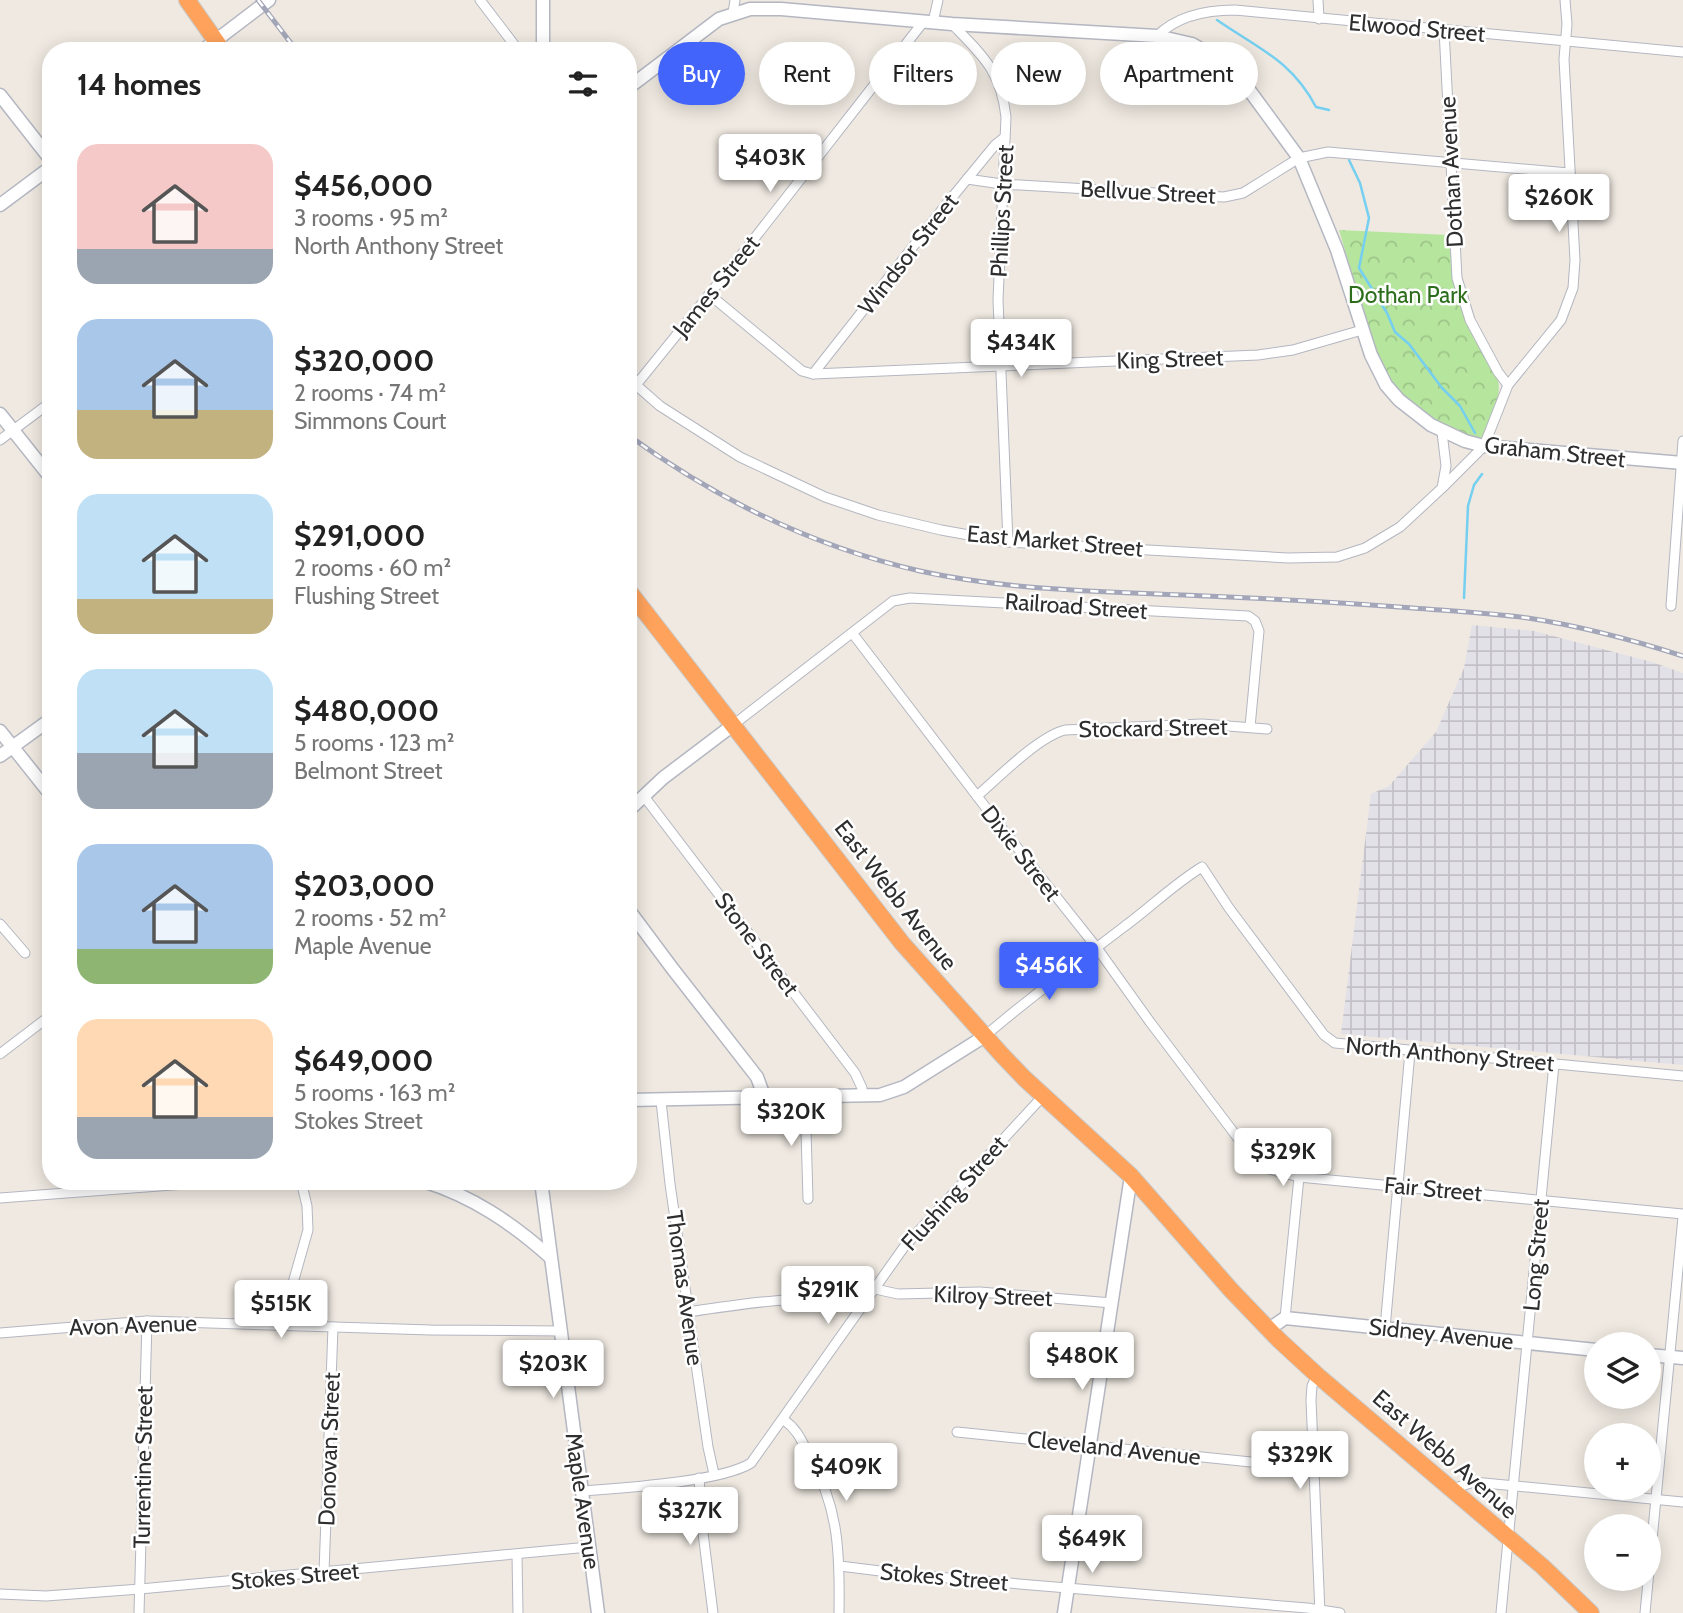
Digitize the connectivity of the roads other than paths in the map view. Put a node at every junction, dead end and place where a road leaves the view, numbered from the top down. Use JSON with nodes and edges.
{"nodes":[{"id":1,"x":187,"y":0,"type":"edge"},
{"id":2,"x":269,"y":0,"type":"edge"},
{"id":3,"x":480,"y":0,"type":"edge"},
{"id":4,"x":543,"y":0,"type":"edge"},
{"id":5,"x":938,"y":0,"type":"edge"},
{"id":6,"x":1318,"y":0,"type":"edge"},
{"id":7,"x":1565,"y":0,"type":"edge"},
{"id":8,"x":734,"y":6,"type":"edge"},
{"id":9,"x":1319,"y":19,"type":"junction"},
{"id":10,"x":928,"y":21,"type":"junction"},
{"id":11,"x":952,"y":24,"type":"junction"},
{"id":12,"x":1444,"y":30,"type":"junction"},
{"id":13,"x":1157,"y":36,"type":"junction"},
{"id":14,"x":1566,"y":41,"type":"junction"},
{"id":15,"x":216,"y":42,"type":"edge"},
{"id":16,"x":223,"y":42,"type":"edge"},
{"id":17,"x":512,"y":42,"type":"edge"},
{"id":18,"x":542,"y":42,"type":"edge"},
{"id":19,"x":1683,"y":52,"type":"edge"},
{"id":20,"x":637,"y":81,"type":"edge"},
{"id":21,"x":0,"y":95,"type":"edge"},
{"id":22,"x":1005,"y":137,"type":"junction"},
{"id":23,"x":42,"y":149,"type":"edge"},
{"id":24,"x":1299,"y":158,"type":"junction"},
{"id":25,"x":1450,"y":162,"type":"junction"},
{"id":26,"x":1569,"y":173,"type":"junction"},
{"id":27,"x":42,"y":174,"type":"edge"},
{"id":28,"x":967,"y":179,"type":"junction"},
{"id":29,"x":1002,"y":184,"type":"junction"},
{"id":30,"x":0,"y":205,"type":"edge"},
{"id":31,"x":709,"y":295,"type":"junction"},
{"id":32,"x":1362,"y":330,"type":"junction"},
{"id":33,"x":1001,"y":365,"type":"junction"},
{"id":34,"x":813,"y":374,"type":"junction"},
{"id":35,"x":637,"y":375,"type":"edge"},
{"id":36,"x":637,"y":385,"type":"edge"},
{"id":37,"x":1508,"y":385,"type":"junction"},
{"id":38,"x":42,"y":409,"type":"edge"},
{"id":39,"x":0,"y":414,"type":"edge"},
{"id":40,"x":13,"y":430,"type":"junction"},
{"id":41,"x":1443,"y":432,"type":"junction"},
{"id":42,"x":0,"y":440,"type":"edge"},
{"id":43,"x":1683,"y":441,"type":"edge"},
{"id":44,"x":1484,"y":446,"type":"junction"},
{"id":45,"x":1682,"y":463,"type":"edge"},
{"id":46,"x":42,"y":467,"type":"edge"},
{"id":47,"x":1442,"y":488,"type":"junction"},
{"id":48,"x":1008,"y":542,"type":"junction"},
{"id":49,"x":637,"y":601,"type":"edge"},
{"id":50,"x":1671,"y":606,"type":"dead end"},
{"id":51,"x":853,"y":634,"type":"junction"},
{"id":52,"x":733,"y":724,"type":"junction"},
{"id":53,"x":42,"y":725,"type":"edge"},
{"id":54,"x":1250,"y":727,"type":"junction"},
{"id":55,"x":1267,"y":729,"type":"dead end"},
{"id":56,"x":0,"y":731,"type":"edge"},
{"id":57,"x":12,"y":746,"type":"junction"},
{"id":58,"x":0,"y":756,"type":"edge"},
{"id":59,"x":42,"y":783,"type":"edge"},
{"id":60,"x":643,"y":795,"type":"junction"},
{"id":61,"x":978,"y":796,"type":"junction"},
{"id":62,"x":637,"y":801,"type":"edge"},
{"id":63,"x":637,"y":921,"type":"edge"},
{"id":64,"x":0,"y":924,"type":"edge"},
{"id":65,"x":1097,"y":948,"type":"junction"},
{"id":66,"x":25,"y":953,"type":"dead end"},
{"id":67,"x":42,"y":1022,"type":"edge"},
{"id":68,"x":985,"y":1036,"type":"junction"},
{"id":69,"x":1410,"y":1052,"type":"junction"},
{"id":70,"x":0,"y":1054,"type":"edge"},
{"id":71,"x":1554,"y":1064,"type":"junction"},
{"id":72,"x":1683,"y":1076,"type":"edge"},
{"id":73,"x":862,"y":1096,"type":"junction"},
{"id":74,"x":1043,"y":1096,"type":"junction"},
{"id":75,"x":764,"y":1097,"type":"junction"},
{"id":76,"x":805,"y":1097,"type":"junction"},
{"id":77,"x":637,"y":1101,"type":"edge"},
{"id":78,"x":661,"y":1101,"type":"junction"},
{"id":79,"x":1213,"y":1106,"type":"joint"},
{"id":80,"x":1131,"y":1176,"type":"junction"},
{"id":81,"x":1299,"y":1177,"type":"junction"},
{"id":82,"x":1398,"y":1186,"type":"junction"},
{"id":83,"x":106,"y":1190,"type":"edge"},
{"id":84,"x":303,"y":1190,"type":"edge"},
{"id":85,"x":450,"y":1190,"type":"edge"},
{"id":86,"x":542,"y":1190,"type":"edge"},
{"id":87,"x":0,"y":1198,"type":"edge"},
{"id":88,"x":808,"y":1199,"type":"dead end"},
{"id":89,"x":1540,"y":1202,"type":"junction"},
{"id":90,"x":1683,"y":1216,"type":"edge"},
{"id":91,"x":550,"y":1257,"type":"junction"},
{"id":92,"x":875,"y":1289,"type":"junction"},
{"id":93,"x":865,"y":1299,"type":"junction"},
{"id":94,"x":1112,"y":1303,"type":"junction"},
{"id":95,"x":688,"y":1312,"type":"junction"},
{"id":96,"x":1285,"y":1318,"type":"junction"},
{"id":97,"x":147,"y":1321,"type":"junction"},
{"id":98,"x":281,"y":1325,"type":"junction"},
{"id":99,"x":333,"y":1327,"type":"junction"},
{"id":100,"x":1384,"y":1328,"type":"junction"},
{"id":101,"x":1269,"y":1329,"type":"junction"},
{"id":102,"x":560,"y":1331,"type":"junction"},
{"id":103,"x":0,"y":1334,"type":"edge"},
{"id":104,"x":1528,"y":1343,"type":"junction"},
{"id":105,"x":1584,"y":1349,"type":"edge"},
{"id":106,"x":1676,"y":1358,"type":"edge"},
{"id":107,"x":1317,"y":1375,"type":"junction"},
{"id":108,"x":783,"y":1420,"type":"junction"},
{"id":109,"x":957,"y":1433,"type":"dead end"},
{"id":110,"x":1091,"y":1446,"type":"junction"},
{"id":111,"x":1314,"y":1466,"type":"junction"},
{"id":112,"x":1661,"y":1469,"type":"edge"},
{"id":113,"x":880,"y":1470,"type":"dead end"},
{"id":114,"x":819,"y":1471,"type":"junction"},
{"id":115,"x":715,"y":1474,"type":"junction"},
{"id":116,"x":699,"y":1478,"type":"junction"},
{"id":117,"x":1514,"y":1485,"type":"junction"},
{"id":118,"x":1452,"y":1489,"type":"junction"},
{"id":119,"x":583,"y":1491,"type":"junction"},
{"id":120,"x":1584,"y":1492,"type":"edge"},
{"id":121,"x":1661,"y":1499,"type":"edge"},
{"id":122,"x":1657,"y":1500,"type":"edge"},
{"id":123,"x":1683,"y":1502,"type":"edge"},
{"id":124,"x":1508,"y":1538,"type":"junction"},
{"id":125,"x":589,"y":1547,"type":"junction"},
{"id":126,"x":517,"y":1555,"type":"junction"},
{"id":127,"x":840,"y":1566,"type":"junction"},
{"id":128,"x":324,"y":1572,"type":"junction"},
{"id":129,"x":1069,"y":1587,"type":"junction"},
{"id":130,"x":141,"y":1590,"type":"junction"},
{"id":131,"x":0,"y":1594,"type":"edge"},
{"id":132,"x":1320,"y":1612,"type":"edge"},
{"id":133,"x":139,"y":1613,"type":"edge"},
{"id":134,"x":518,"y":1613,"type":"edge"},
{"id":135,"x":598,"y":1613,"type":"edge"},
{"id":136,"x":713,"y":1613,"type":"edge"},
{"id":137,"x":839,"y":1613,"type":"edge"},
{"id":138,"x":1064,"y":1613,"type":"edge"},
{"id":139,"x":1340,"y":1613,"type":"edge"},
{"id":140,"x":1501,"y":1613,"type":"edge"},
{"id":141,"x":1591,"y":1613,"type":"edge"},
{"id":142,"x":1644,"y":1613,"type":"edge"}],
"edges":[{"from":1,"to":15,"type":"highway"},
{"from":2,"to":16,"type":"street"},
{"from":3,"to":17,"type":"street"},
{"from":4,"to":18,"type":"street"},
{"from":5,"to":10,"type":"street","name":"James Street"},
{"from":6,"to":9,"type":"street"},
{"from":7,"to":14,"type":"street"},
{"from":8,"to":10,"type":"street","name":"Graham Street"},
{"from":8,"to":20,"type":"street"},
{"from":9,"to":12,"type":"street","name":"Elwood Street"},
{"from":9,"to":13,"type":"street","name":"Elwood Street"},
{"from":10,"to":11,"type":"street","name":"Graham Street"},
{"from":10,"to":31,"type":"street","name":"James Street"},
{"from":11,"to":13,"type":"street","name":"Graham Street"},
{"from":11,"to":22,"type":"street","name":"Phillips Street"},
{"from":12,"to":14,"type":"street","name":"Elwood Street"},
{"from":12,"to":25,"type":"street","name":"Dothan Avenue"},
{"from":13,"to":24,"type":"street","name":"Graham Street"},
{"from":14,"to":19,"type":"street","name":"Elwood Street"},
{"from":14,"to":26,"type":"street"},
{"from":21,"to":23,"type":"street"},
{"from":22,"to":28,"type":"street","name":"Windsor Street"},
{"from":22,"to":29,"type":"street","name":"Phillips Street"},
{"from":24,"to":25,"type":"street","name":"Bellvue Street"},
{"from":24,"to":29,"type":"street","name":"Bellvue Street"},
{"from":24,"to":32,"type":"street","name":"Graham Street"},
{"from":25,"to":26,"type":"street","name":"Bellvue Street"},
{"from":25,"to":37,"type":"street","name":"Dothan Avenue"},
{"from":26,"to":37,"type":"street"},
{"from":27,"to":30,"type":"street"},
{"from":28,"to":29,"type":"street","name":"Bellvue Street"},
{"from":28,"to":34,"type":"street","name":"Windsor Street"},
{"from":29,"to":33,"type":"street","name":"Phillips Street"},
{"from":31,"to":34,"type":"street"},
{"from":31,"to":35,"type":"street","name":"James Street"},
{"from":32,"to":33,"type":"street","name":"King Street"},
{"from":32,"to":41,"type":"street","name":"Graham Street"},
{"from":33,"to":34,"type":"street","name":"King Street"},
{"from":33,"to":48,"type":"street","name":"Phillips Street"},
{"from":36,"to":48,"type":"street","name":"East Market Street"},
{"from":37,"to":44,"type":"street"},
{"from":38,"to":40,"type":"street"},
{"from":39,"to":40,"type":"street"},
{"from":40,"to":42,"type":"street"},
{"from":40,"to":46,"type":"street"},
{"from":41,"to":44,"type":"street","name":"Graham Street"},
{"from":41,"to":47,"type":"street"},
{"from":43,"to":45,"type":"street"},
{"from":44,"to":45,"type":"street","name":"Graham Street"},
{"from":44,"to":47,"type":"street","name":"East Market Street"},
{"from":45,"to":50,"type":"street"},
{"from":47,"to":48,"type":"street","name":"East Market Street"},
{"from":49,"to":52,"type":"highway","name":"East Webb Avenue"},
{"from":51,"to":52,"type":"street"},
{"from":51,"to":54,"type":"street","name":"Railroad Street"},
{"from":51,"to":61,"type":"street","name":"Dixie Street"},
{"from":52,"to":60,"type":"street"},
{"from":52,"to":68,"type":"highway","name":"East Webb Avenue"},
{"from":53,"to":57,"type":"street"},
{"from":54,"to":55,"type":"street","name":"Stockard Street"},
{"from":54,"to":61,"type":"street","name":"Stockard Street"},
{"from":56,"to":57,"type":"street"},
{"from":57,"to":58,"type":"street"},
{"from":57,"to":59,"type":"street"},
{"from":60,"to":62,"type":"street"},
{"from":60,"to":73,"type":"street","name":"Stone Street"},
{"from":61,"to":65,"type":"street","name":"Dixie Street"},
{"from":63,"to":75,"type":"street"},
{"from":64,"to":66,"type":"street"},
{"from":65,"to":68,"type":"street","name":"North Anthony Street"},
{"from":65,"to":69,"type":"street","name":"North Anthony Street"},
{"from":65,"to":79,"type":"street","name":"Dixie Street"},
{"from":67,"to":70,"type":"street"},
{"from":68,"to":73,"type":"street"},
{"from":68,"to":74,"type":"highway","name":"East Webb Avenue"},
{"from":69,"to":71,"type":"street","name":"North Anthony Street"},
{"from":69,"to":82,"type":"street"},
{"from":71,"to":72,"type":"street","name":"North Anthony Street"},
{"from":71,"to":89,"type":"street","name":"Long Street"},
{"from":73,"to":76,"type":"street"},
{"from":74,"to":80,"type":"highway","name":"East Webb Avenue"},
{"from":74,"to":92,"type":"street","name":"Flushing Street"},
{"from":75,"to":76,"type":"street"},
{"from":75,"to":78,"type":"street"},
{"from":76,"to":88,"type":"street"},
{"from":77,"to":78,"type":"street"},
{"from":78,"to":95,"type":"street","name":"Thomas Avenue"},
{"from":79,"to":81,"type":"street","name":"Fair Street"},
{"from":80,"to":94,"type":"street"},
{"from":80,"to":101,"type":"highway","name":"East Webb Avenue"},
{"from":81,"to":82,"type":"street","name":"Fair Street"},
{"from":81,"to":96,"type":"street"},
{"from":82,"to":89,"type":"street","name":"Fair Street"},
{"from":82,"to":100,"type":"street"},
{"from":83,"to":87,"type":"street"},
{"from":84,"to":98,"type":"street"},
{"from":85,"to":91,"type":"street"},
{"from":86,"to":91,"type":"street","name":"Maple Avenue"},
{"from":89,"to":90,"type":"street","name":"Fair Street"},
{"from":89,"to":104,"type":"street","name":"Long Street"},
{"from":90,"to":106,"type":"street"},
{"from":91,"to":102,"type":"street","name":"Maple Avenue"},
{"from":92,"to":93,"type":"street","name":"Flushing Street"},
{"from":92,"to":94,"type":"street","name":"Kilroy Street"},
{"from":93,"to":95,"type":"street"},
{"from":93,"to":108,"type":"street","name":"Flushing Street"},
{"from":94,"to":110,"type":"street"},
{"from":95,"to":115,"type":"street","name":"Thomas Avenue"},
{"from":96,"to":100,"type":"street","name":"Sidney Avenue"},
{"from":96,"to":101,"type":"street"},
{"from":97,"to":98,"type":"street","name":"Avon Avenue"},
{"from":97,"to":103,"type":"street","name":"Avon Avenue"},
{"from":97,"to":130,"type":"street","name":"Turrentine Street"},
{"from":98,"to":99,"type":"street","name":"Avon Avenue"},
{"from":99,"to":102,"type":"street","name":"Avon Avenue"},
{"from":99,"to":128,"type":"street","name":"Donovan Street"},
{"from":100,"to":104,"type":"street","name":"Sidney Avenue"},
{"from":101,"to":107,"type":"highway","name":"East Webb Avenue"},
{"from":102,"to":119,"type":"street","name":"Maple Avenue"},
{"from":104,"to":105,"type":"street","name":"Sidney Avenue"},
{"from":104,"to":117,"type":"street","name":"Long Street"},
{"from":106,"to":112,"type":"street"},
{"from":107,"to":111,"type":"street"},
{"from":107,"to":118,"type":"highway","name":"East Webb Avenue"},
{"from":108,"to":114,"type":"street"},
{"from":108,"to":115,"type":"street","name":"Flushing Street"},
{"from":109,"to":110,"type":"street","name":"Cleveland Avenue"},
{"from":110,"to":111,"type":"street","name":"Cleveland Avenue"},
{"from":110,"to":129,"type":"street"},
{"from":111,"to":132,"type":"street"},
{"from":113,"to":114,"type":"street"},
{"from":114,"to":127,"type":"street"},
{"from":115,"to":116,"type":"street","name":"Flushing Street"},
{"from":116,"to":119,"type":"street","name":"Flushing Street"},
{"from":116,"to":136,"type":"street"},
{"from":117,"to":118,"type":"street"},
{"from":117,"to":120,"type":"street"},
{"from":117,"to":124,"type":"street","name":"Long Street"},
{"from":118,"to":124,"type":"highway","name":"East Webb Avenue"},
{"from":119,"to":125,"type":"street","name":"Maple Avenue"},
{"from":121,"to":123,"type":"street"},
{"from":122,"to":142,"type":"street"},
{"from":124,"to":140,"type":"street","name":"Long Street"},
{"from":124,"to":141,"type":"highway","name":"East Webb Avenue"},
{"from":125,"to":126,"type":"street","name":"Stokes Street"},
{"from":125,"to":135,"type":"street","name":"Maple Avenue"},
{"from":126,"to":128,"type":"street","name":"Stokes Street"},
{"from":126,"to":134,"type":"street"},
{"from":127,"to":129,"type":"street","name":"Stokes Street"},
{"from":127,"to":137,"type":"street"},
{"from":128,"to":130,"type":"street","name":"Stokes Street"},
{"from":129,"to":132,"type":"street","name":"Stokes Street"},
{"from":129,"to":138,"type":"street"},
{"from":130,"to":131,"type":"street","name":"Stokes Street"},
{"from":130,"to":133,"type":"street","name":"Turrentine Street"},
{"from":132,"to":139,"type":"street","name":"Stokes Street"}]}
